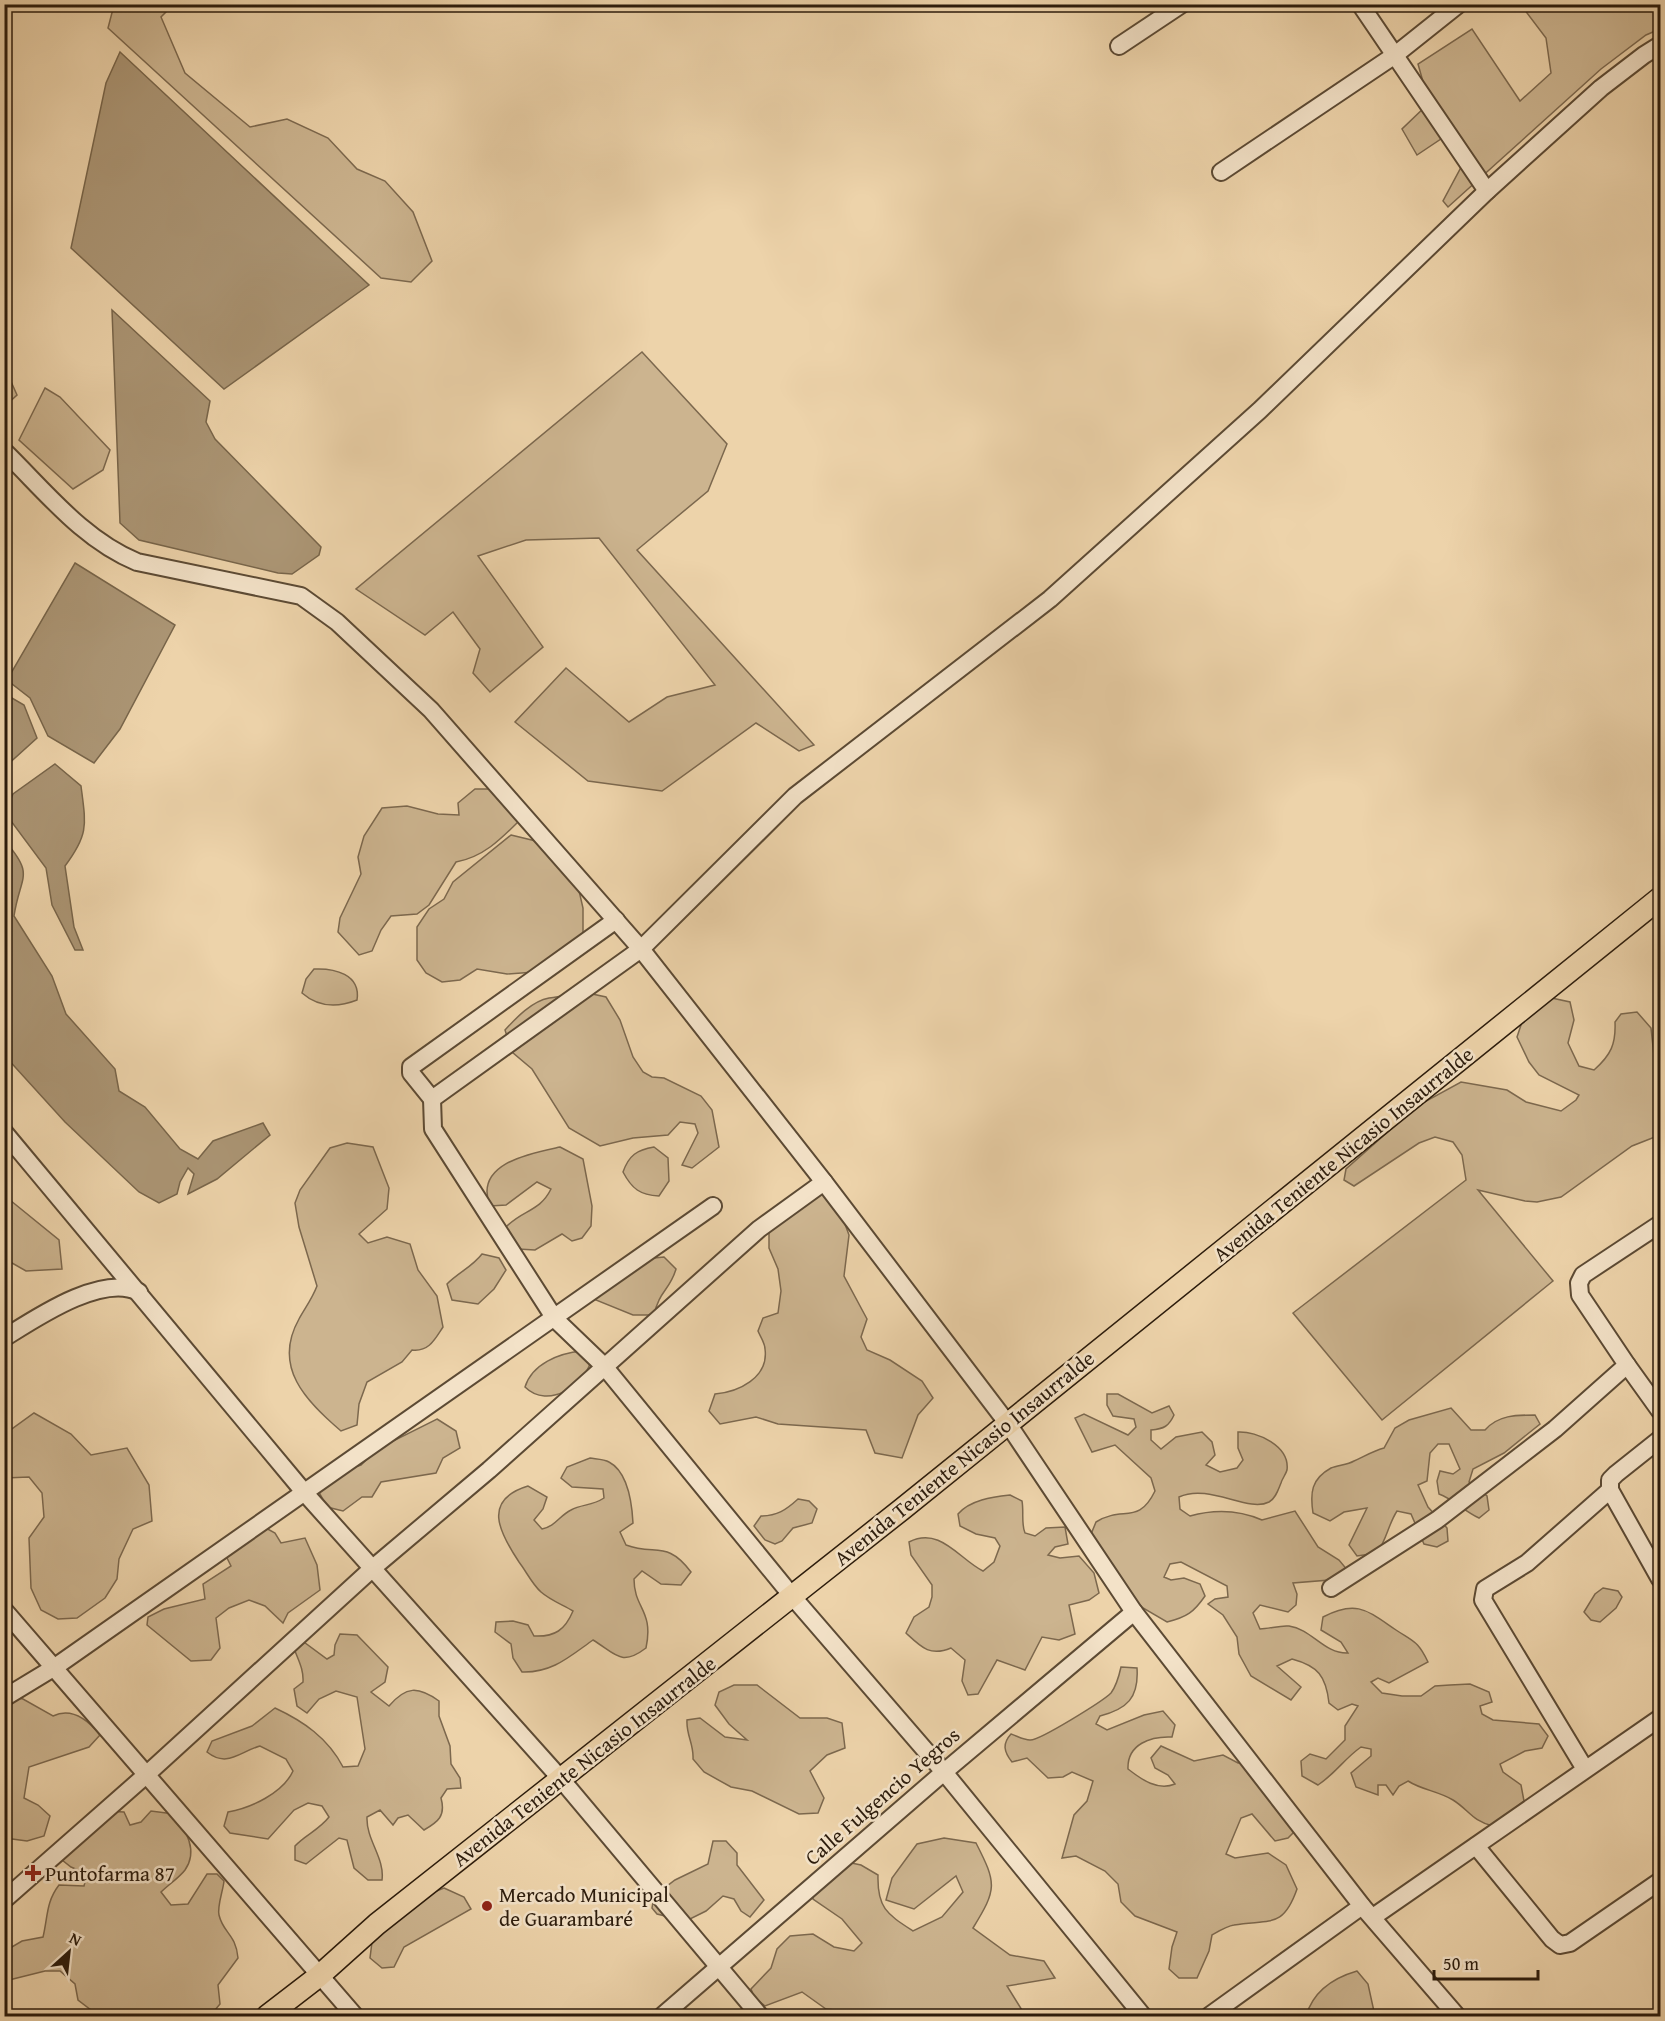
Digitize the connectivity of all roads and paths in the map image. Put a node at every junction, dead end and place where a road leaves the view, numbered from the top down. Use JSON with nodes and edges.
{"nodes":[{"id":1,"x":1182,"y":4,"type":"edge"},
{"id":2,"x":1360,"y":4,"type":"edge"},
{"id":3,"x":1459,"y":4,"type":"edge"},
{"id":4,"x":1660,"y":45,"type":"edge"},
{"id":5,"x":1119,"y":46,"type":"dead end"},
{"id":6,"x":1395,"y":56,"type":"junction"},
{"id":7,"x":1221,"y":172,"type":"dead end"},
{"id":8,"x":1487,"y":192,"type":"junction"},
{"id":9,"x":4,"y":451,"type":"edge"},
{"id":10,"x":1660,"y":898,"type":"edge"},
{"id":11,"x":616,"y":920,"type":"junction"},
{"id":12,"x":641,"y":949,"type":"junction"},
{"id":13,"x":432,"y":1099,"type":"junction"},
{"id":14,"x":4,"y":1132,"type":"edge"},
{"id":15,"x":824,"y":1182,"type":"junction"},
{"id":16,"x":713,"y":1206,"type":"dead end"},
{"id":17,"x":1660,"y":1224,"type":"edge"},
{"id":18,"x":140,"y":1292,"type":"junction"},
{"id":19,"x":555,"y":1319,"type":"junction"},
{"id":20,"x":4,"y":1338,"type":"edge"},
{"id":21,"x":1627,"y":1365,"type":"junction"},
{"id":22,"x":604,"y":1366,"type":"junction"},
{"id":23,"x":1660,"y":1411,"type":"edge"},
{"id":24,"x":1008,"y":1424,"type":"junction"},
{"id":25,"x":1660,"y":1439,"type":"edge"},
{"id":26,"x":1610,"y":1490,"type":"junction"},
{"id":27,"x":304,"y":1492,"type":"junction"},
{"id":28,"x":374,"y":1567,"type":"junction"},
{"id":29,"x":1660,"y":1579,"type":"edge"},
{"id":30,"x":1331,"y":1588,"type":"dead end"},
{"id":31,"x":792,"y":1596,"type":"junction"},
{"id":32,"x":4,"y":1610,"type":"edge"},
{"id":33,"x":1134,"y":1612,"type":"junction"},
{"id":34,"x":55,"y":1667,"type":"junction"},
{"id":35,"x":4,"y":1698,"type":"edge"},
{"id":36,"x":1660,"y":1718,"type":"edge"},
{"id":37,"x":1585,"y":1769,"type":"junction"},
{"id":38,"x":944,"y":1772,"type":"junction"},
{"id":39,"x":146,"y":1775,"type":"junction"},
{"id":40,"x":561,"y":1779,"type":"junction"},
{"id":41,"x":1476,"y":1846,"type":"junction"},
{"id":42,"x":1660,"y":1881,"type":"edge"},
{"id":43,"x":4,"y":1900,"type":"edge"},
{"id":44,"x":1368,"y":1911,"type":"junction"},
{"id":45,"x":718,"y":1968,"type":"junction"},
{"id":46,"x":319,"y":1976,"type":"junction"},
{"id":47,"x":267,"y":2016,"type":"edge"},
{"id":48,"x":355,"y":2016,"type":"edge"},
{"id":49,"x":662,"y":2016,"type":"edge"},
{"id":50,"x":760,"y":2016,"type":"edge"},
{"id":51,"x":1143,"y":2016,"type":"edge"},
{"id":52,"x":1209,"y":2016,"type":"edge"},
{"id":53,"x":1457,"y":2016,"type":"edge"}],
"edges":[{"from":1,"to":5,"type":"street"},
{"from":2,"to":6,"type":"street"},
{"from":3,"to":6,"type":"street"},
{"from":4,"to":8,"type":"street"},
{"from":6,"to":7,"type":"street"},
{"from":6,"to":8,"type":"street"},
{"from":8,"to":12,"type":"street"},
{"from":9,"to":11,"type":"street"},
{"from":10,"to":24,"type":"main road","name":"Avenida Teniente Nicasio Insaurralde"},
{"from":11,"to":12,"type":"street"},
{"from":11,"to":13,"type":"street"},
{"from":12,"to":13,"type":"street"},
{"from":12,"to":15,"type":"street"},
{"from":13,"to":19,"type":"street"},
{"from":14,"to":18,"type":"street"},
{"from":15,"to":22,"type":"street"},
{"from":15,"to":24,"type":"street"},
{"from":16,"to":19,"type":"street"},
{"from":17,"to":21,"type":"street"},
{"from":18,"to":20,"type":"street"},
{"from":18,"to":27,"type":"street"},
{"from":19,"to":22,"type":"street"},
{"from":19,"to":27,"type":"street"},
{"from":21,"to":23,"type":"street"},
{"from":21,"to":30,"type":"street"},
{"from":22,"to":28,"type":"street"},
{"from":22,"to":31,"type":"street"},
{"from":24,"to":31,"type":"main road","name":"Avenida Teniente Nicasio Insaurralde"},
{"from":24,"to":33,"type":"street"},
{"from":25,"to":26,"type":"street"},
{"from":26,"to":29,"type":"street"},
{"from":26,"to":37,"type":"street"},
{"from":27,"to":28,"type":"street"},
{"from":27,"to":34,"type":"street"},
{"from":28,"to":39,"type":"street"},
{"from":28,"to":40,"type":"street"},
{"from":31,"to":38,"type":"street"},
{"from":31,"to":40,"type":"main road","name":"Avenida Teniente Nicasio Insaurralde"},
{"from":32,"to":34,"type":"street"},
{"from":33,"to":38,"type":"street","name":"Calle Fulgencio Yegros"},
{"from":33,"to":44,"type":"street"},
{"from":34,"to":35,"type":"street"},
{"from":34,"to":39,"type":"street"},
{"from":36,"to":37,"type":"street"},
{"from":37,"to":41,"type":"street"},
{"from":38,"to":45,"type":"street","name":"Calle Fulgencio Yegros"},
{"from":38,"to":51,"type":"street"},
{"from":39,"to":43,"type":"street"},
{"from":39,"to":46,"type":"street"},
{"from":40,"to":45,"type":"street"},
{"from":40,"to":46,"type":"main road","name":"Avenida Teniente Nicasio Insaurralde"},
{"from":41,"to":42,"type":"street"},
{"from":41,"to":44,"type":"street"},
{"from":44,"to":52,"type":"street"},
{"from":44,"to":53,"type":"street"},
{"from":45,"to":49,"type":"street","name":"Calle Fulgencio Yegros"},
{"from":45,"to":50,"type":"street"},
{"from":46,"to":47,"type":"main road","name":"Avenida Teniente Nicasio Insaurralde"},
{"from":46,"to":48,"type":"street"}]}
